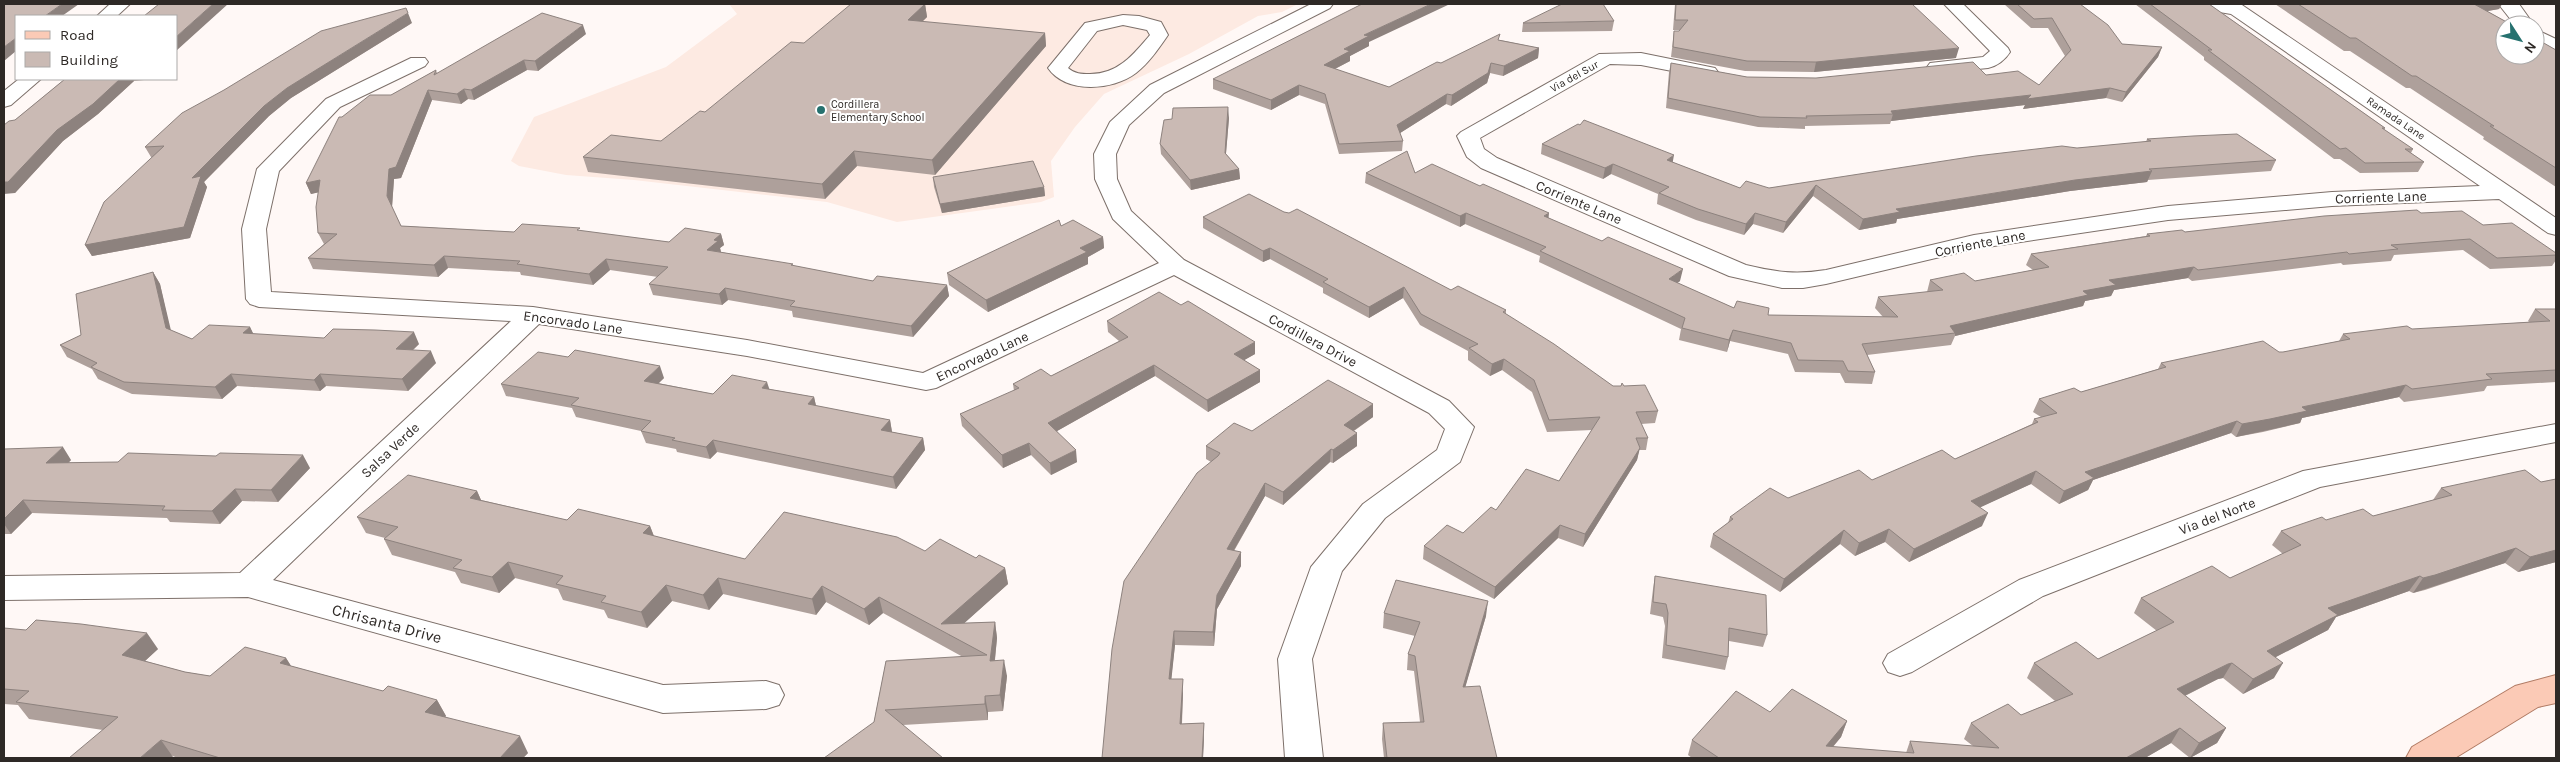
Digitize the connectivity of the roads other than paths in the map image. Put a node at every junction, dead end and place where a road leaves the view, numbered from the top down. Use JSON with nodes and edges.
{"nodes":[{"id":1,"x":121,"y":4,"type":"edge"},
{"id":2,"x":1324,"y":4,"type":"edge"},
{"id":3,"x":1952,"y":4,"type":"edge"},
{"id":4,"x":2202,"y":4,"type":"edge"},
{"id":5,"x":2510,"y":4,"type":"edge"},
{"id":6,"x":107,"y":15,"type":"edge"},
{"id":7,"x":2517,"y":15,"type":"edge"},
{"id":8,"x":2545,"y":41,"type":"edge"},
{"id":9,"x":2556,"y":47,"type":"edge"},
{"id":10,"x":1155,"y":61,"type":"junction"},
{"id":11,"x":418,"y":62,"type":"dead end"},
{"id":12,"x":1920,"y":69,"type":"edge"},
{"id":13,"x":1190,"y":72,"type":"junction"},
{"id":14,"x":1726,"y":76,"type":"edge"},
{"id":15,"x":30,"y":80,"type":"edge"},
{"id":16,"x":4,"y":102,"type":"edge"},
{"id":17,"x":1479,"y":158,"type":"joint"},
{"id":18,"x":2506,"y":192,"type":"junction"},
{"id":19,"x":2556,"y":228,"type":"edge"},
{"id":20,"x":1175,"y":265,"type":"junction"},
{"id":21,"x":533,"y":315,"type":"junction"},
{"id":22,"x":2556,"y":433,"type":"edge"},
{"id":23,"x":248,"y":585,"type":"junction"},
{"id":24,"x":4,"y":588,"type":"edge"},
{"id":25,"x":1900,"y":663,"type":"dead end"},
{"id":26,"x":2556,"y":689,"type":"edge"},
{"id":27,"x":766,"y":695,"type":"dead end"},
{"id":28,"x":1304,"y":758,"type":"edge"},
{"id":29,"x":2425,"y":758,"type":"edge"}],
"edges":[{"from":1,"to":6,"type":"street"},
{"from":2,"to":13,"type":"street","name":"Cordillera Drive"},
{"from":3,"to":12,"type":"street"},
{"from":4,"to":18,"type":"street","name":"Ramada Lane"},
{"from":5,"to":7,"type":"street"},
{"from":8,"to":9,"type":"street"},
{"from":10,"to":10,"type":"street"},
{"from":10,"to":13,"type":"street"},
{"from":11,"to":21,"type":"street","name":"Encorvado Lane"},
{"from":13,"to":20,"type":"street","name":"Cordillera Drive"},
{"from":14,"to":17,"type":"street","name":"Via del Sur"},
{"from":15,"to":16,"type":"street"},
{"from":17,"to":18,"type":"street","name":"Corriente Lane"},
{"from":18,"to":19,"type":"street","name":"Ramada Lane"},
{"from":20,"to":21,"type":"street","name":"Encorvado Lane"},
{"from":20,"to":28,"type":"street","name":"Cordillera Drive"},
{"from":21,"to":23,"type":"street","name":"Salsa Verde"},
{"from":22,"to":25,"type":"street","name":"Via del Norte"},
{"from":23,"to":24,"type":"street","name":"Chrisanta Drive"},
{"from":23,"to":27,"type":"street","name":"Chrisanta Drive"},
{"from":26,"to":29,"type":"main road"}]}
